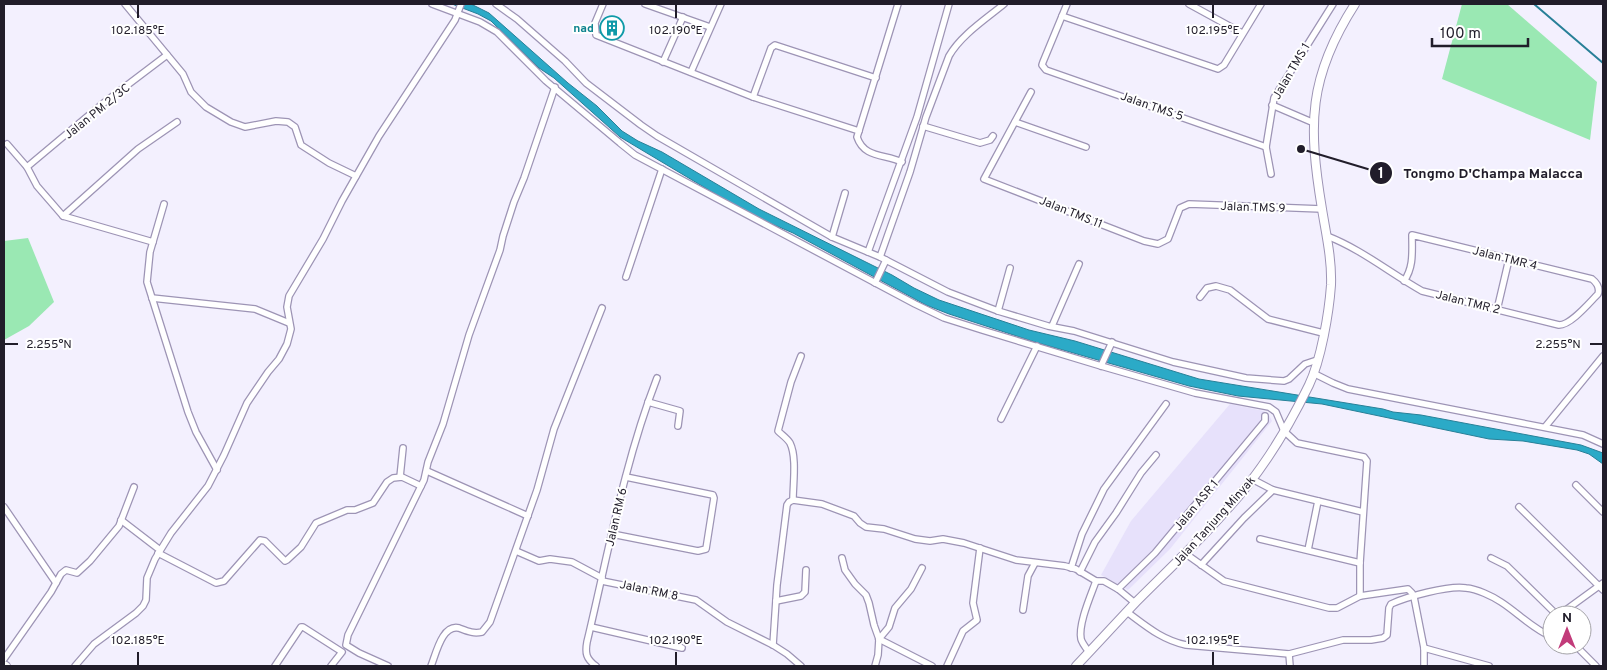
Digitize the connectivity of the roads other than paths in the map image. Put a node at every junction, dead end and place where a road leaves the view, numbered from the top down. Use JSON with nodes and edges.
{"nodes":[{"id":1,"x":125,"y":4,"type":"edge"},
{"id":2,"x":432,"y":4,"type":"edge"},
{"id":3,"x":496,"y":4,"type":"edge"},
{"id":4,"x":593,"y":4,"type":"edge"},
{"id":5,"x":646,"y":4,"type":"edge"},
{"id":6,"x":721,"y":4,"type":"edge"},
{"id":7,"x":898,"y":4,"type":"edge"},
{"id":8,"x":949,"y":4,"type":"edge"},
{"id":9,"x":1004,"y":4,"type":"edge"},
{"id":10,"x":1067,"y":4,"type":"edge"},
{"id":11,"x":1189,"y":4,"type":"edge"},
{"id":12,"x":1260,"y":4,"type":"edge"},
{"id":13,"x":1333,"y":4,"type":"edge"},
{"id":14,"x":1355,"y":4,"type":"edge"},
{"id":15,"x":602,"y":5,"type":"edge"},
{"id":16,"x":657,"y":6,"type":"edge"},
{"id":17,"x":459,"y":9,"type":"edge"},
{"id":18,"x":1062,"y":16,"type":"junction"},
{"id":19,"x":683,"y":17,"type":"junction"},
{"id":20,"x":710,"y":27,"type":"junction"},
{"id":21,"x":1242,"y":33,"type":"junction"},
{"id":22,"x":167,"y":55,"type":"junction"},
{"id":23,"x":664,"y":62,"type":"junction"},
{"id":24,"x":691,"y":72,"type":"junction"},
{"id":25,"x":876,"y":78,"type":"junction"},
{"id":26,"x":555,"y":87,"type":"junction"},
{"id":27,"x":1031,"y":92,"type":"dead end"},
{"id":28,"x":753,"y":97,"type":"junction"},
{"id":29,"x":922,"y":98,"type":"junction"},
{"id":30,"x":932,"y":100,"type":"junction"},
{"id":31,"x":1272,"y":105,"type":"junction"},
{"id":32,"x":177,"y":122,"type":"dead end"},
{"id":33,"x":1015,"y":122,"type":"junction"},
{"id":34,"x":1314,"y":123,"type":"junction"},
{"id":35,"x":923,"y":126,"type":"junction"},
{"id":36,"x":858,"y":131,"type":"junction"},
{"id":37,"x":993,"y":136,"type":"dead end"},
{"id":38,"x":6,"y":144,"type":"dead end"},
{"id":39,"x":1266,"y":146,"type":"junction"},
{"id":40,"x":1086,"y":147,"type":"dead end"},
{"id":41,"x":902,"y":162,"type":"junction"},
{"id":42,"x":27,"y":167,"type":"junction"},
{"id":43,"x":662,"y":169,"type":"junction"},
{"id":44,"x":1271,"y":174,"type":"dead end"},
{"id":45,"x":356,"y":176,"type":"junction"},
{"id":46,"x":845,"y":194,"type":"dead end"},
{"id":47,"x":164,"y":204,"type":"dead end"},
{"id":48,"x":1183,"y":206,"type":"joint"},
{"id":49,"x":1322,"y":209,"type":"junction"},
{"id":50,"x":63,"y":216,"type":"junction"},
{"id":51,"x":1327,"y":236,"type":"junction"},
{"id":52,"x":832,"y":237,"type":"junction"},
{"id":53,"x":153,"y":242,"type":"junction"},
{"id":54,"x":868,"y":252,"type":"junction"},
{"id":55,"x":1509,"y":259,"type":"junction"},
{"id":56,"x":884,"y":260,"type":"junction"},
{"id":57,"x":1079,"y":264,"type":"dead end"},
{"id":58,"x":1010,"y":268,"type":"dead end"},
{"id":59,"x":626,"y":277,"type":"dead end"},
{"id":60,"x":876,"y":281,"type":"junction"},
{"id":61,"x":1404,"y":281,"type":"junction"},
{"id":62,"x":1597,"y":283,"type":"joint"},
{"id":63,"x":1200,"y":297,"type":"dead end"},
{"id":64,"x":152,"y":298,"type":"junction"},
{"id":65,"x":602,"y":308,"type":"dead end"},
{"id":66,"x":1497,"y":310,"type":"junction"},
{"id":67,"x":998,"y":311,"type":"junction"},
{"id":68,"x":289,"y":323,"type":"junction"},
{"id":69,"x":1052,"y":326,"type":"junction"},
{"id":70,"x":1323,"y":333,"type":"junction"},
{"id":71,"x":1111,"y":344,"type":"junction"},
{"id":72,"x":1037,"y":346,"type":"junction"},
{"id":73,"x":801,"y":356,"type":"dead end"},
{"id":74,"x":1603,"y":356,"type":"edge"},
{"id":75,"x":1317,"y":360,"type":"junction"},
{"id":76,"x":1102,"y":364,"type":"junction"},
{"id":77,"x":1313,"y":373,"type":"junction"},
{"id":78,"x":657,"y":378,"type":"dead end"},
{"id":79,"x":648,"y":402,"type":"junction"},
{"id":80,"x":1166,"y":404,"type":"dead end"},
{"id":81,"x":1265,"y":416,"type":"dead end"},
{"id":82,"x":1001,"y":419,"type":"dead end"},
{"id":83,"x":678,"y":426,"type":"dead end"},
{"id":84,"x":1545,"y":427,"type":"junction"},
{"id":85,"x":1284,"y":431,"type":"junction"},
{"id":86,"x":1603,"y":444,"type":"edge"},
{"id":87,"x":403,"y":448,"type":"dead end"},
{"id":88,"x":1156,"y":455,"type":"dead end"},
{"id":89,"x":217,"y":470,"type":"junction"},
{"id":90,"x":427,"y":471,"type":"junction"},
{"id":91,"x":400,"y":477,"type":"junction"},
{"id":92,"x":626,"y":477,"type":"junction"},
{"id":93,"x":1252,"y":479,"type":"junction"},
{"id":94,"x":1576,"y":485,"type":"dead end"},
{"id":95,"x":134,"y":486,"type":"dead end"},
{"id":96,"x":421,"y":486,"type":"junction"},
{"id":97,"x":1273,"y":490,"type":"junction"},
{"id":98,"x":793,"y":500,"type":"junction"},
{"id":99,"x":1318,"y":501,"type":"junction"},
{"id":100,"x":4,"y":507,"type":"edge"},
{"id":101,"x":1519,"y":507,"type":"dead end"},
{"id":102,"x":1363,"y":512,"type":"junction"},
{"id":103,"x":1603,"y":512,"type":"edge"},
{"id":104,"x":528,"y":516,"type":"junction"},
{"id":105,"x":121,"y":520,"type":"junction"},
{"id":106,"x":612,"y":534,"type":"junction"},
{"id":107,"x":1260,"y":539,"type":"dead end"},
{"id":108,"x":980,"y":548,"type":"junction"},
{"id":109,"x":1308,"y":550,"type":"junction"},
{"id":110,"x":516,"y":551,"type":"junction"},
{"id":111,"x":159,"y":552,"type":"junction"},
{"id":112,"x":1186,"y":554,"type":"junction"},
{"id":113,"x":842,"y":558,"type":"dead end"},
{"id":114,"x":1491,"y":558,"type":"dead end"},
{"id":115,"x":1360,"y":562,"type":"junction"},
{"id":116,"x":1035,"y":563,"type":"junction"},
{"id":117,"x":1201,"y":565,"type":"junction"},
{"id":118,"x":922,"y":568,"type":"dead end"},
{"id":119,"x":1070,"y":568,"type":"junction"},
{"id":120,"x":806,"y":570,"type":"dead end"},
{"id":121,"x":1080,"y":572,"type":"junction"},
{"id":122,"x":602,"y":579,"type":"junction"},
{"id":123,"x":1096,"y":581,"type":"junction"},
{"id":124,"x":56,"y":583,"type":"junction"},
{"id":125,"x":1602,"y":586,"type":"edge"},
{"id":126,"x":1118,"y":589,"type":"junction"},
{"id":127,"x":1360,"y":596,"type":"junction"},
{"id":128,"x":1414,"y":597,"type":"junction"},
{"id":129,"x":776,"y":601,"type":"junction"},
{"id":130,"x":1135,"y":603,"type":"junction"},
{"id":131,"x":1548,"y":605,"type":"edge"},
{"id":132,"x":1573,"y":605,"type":"edge"},
{"id":133,"x":1024,"y":610,"type":"dead end"},
{"id":134,"x":1127,"y":612,"type":"junction"},
{"id":135,"x":591,"y":626,"type":"junction"},
{"id":136,"x":1542,"y":631,"type":"edge"},
{"id":137,"x":879,"y":639,"type":"junction"},
{"id":138,"x":346,"y":645,"type":"junction"},
{"id":139,"x":773,"y":645,"type":"junction"},
{"id":140,"x":682,"y":648,"type":"dead end"},
{"id":141,"x":1424,"y":648,"type":"junction"},
{"id":142,"x":342,"y":652,"type":"junction"},
{"id":143,"x":1089,"y":652,"type":"junction"},
{"id":144,"x":1289,"y":654,"type":"junction"},
{"id":145,"x":1585,"y":655,"type":"edge"},
{"id":146,"x":4,"y":659,"type":"edge"},
{"id":147,"x":75,"y":666,"type":"edge"},
{"id":148,"x":274,"y":666,"type":"edge"},
{"id":149,"x":331,"y":666,"type":"edge"},
{"id":150,"x":388,"y":666,"type":"edge"},
{"id":151,"x":431,"y":666,"type":"edge"},
{"id":152,"x":596,"y":666,"type":"edge"},
{"id":153,"x":801,"y":666,"type":"edge"},
{"id":154,"x":875,"y":666,"type":"edge"},
{"id":155,"x":931,"y":666,"type":"edge"},
{"id":156,"x":947,"y":666,"type":"edge"},
{"id":157,"x":1076,"y":666,"type":"edge"},
{"id":158,"x":1290,"y":666,"type":"edge"},
{"id":159,"x":1424,"y":666,"type":"edge"},
{"id":160,"x":1489,"y":666,"type":"edge"},
{"id":161,"x":1596,"y":666,"type":"edge"}],
"edges":[{"from":1,"to":22,"type":"street"},
{"from":2,"to":17,"type":"street"},
{"from":3,"to":52,"type":"street"},
{"from":4,"to":15,"type":"street"},
{"from":5,"to":16,"type":"street"},
{"from":6,"to":20,"type":"street"},
{"from":7,"to":25,"type":"street"},
{"from":8,"to":29,"type":"street"},
{"from":9,"to":30,"type":"street"},
{"from":10,"to":18,"type":"street"},
{"from":11,"to":21,"type":"street"},
{"from":12,"to":21,"type":"street"},
{"from":13,"to":31,"type":"street","name":"Jalan TMS 1"},
{"from":14,"to":34,"type":"main road","name":"Jalan Tanjung Minyak"},
{"from":15,"to":23,"type":"street"},
{"from":16,"to":19,"type":"street"},
{"from":17,"to":26,"type":"street"},
{"from":17,"to":45,"type":"street"},
{"from":18,"to":21,"type":"street"},
{"from":18,"to":39,"type":"street","name":"Jalan TMS 5"},
{"from":19,"to":20,"type":"street"},
{"from":19,"to":23,"type":"street"},
{"from":20,"to":24,"type":"street"},
{"from":22,"to":42,"type":"street","name":"Jalan PM 2/3C"},
{"from":22,"to":45,"type":"street"},
{"from":23,"to":24,"type":"street"},
{"from":24,"to":28,"type":"street"},
{"from":25,"to":28,"type":"street"},
{"from":25,"to":36,"type":"street"},
{"from":26,"to":43,"type":"street"},
{"from":26,"to":90,"type":"street"},
{"from":27,"to":33,"type":"street"},
{"from":28,"to":36,"type":"street"},
{"from":29,"to":30,"type":"street"},
{"from":29,"to":41,"type":"street"},
{"from":30,"to":35,"type":"street"},
{"from":31,"to":34,"type":"street"},
{"from":31,"to":39,"type":"street","name":"Jalan TMS 1"},
{"from":32,"to":50,"type":"street"},
{"from":33,"to":40,"type":"street"},
{"from":33,"to":48,"type":"street","name":"Jalan TMS 11"},
{"from":34,"to":49,"type":"main road","name":"Jalan Tanjung Minyak"},
{"from":35,"to":37,"type":"street"},
{"from":35,"to":56,"type":"street"},
{"from":36,"to":41,"type":"street"},
{"from":38,"to":42,"type":"street"},
{"from":39,"to":44,"type":"street","name":"Jalan TMS 1"},
{"from":41,"to":54,"type":"street"},
{"from":42,"to":50,"type":"street"},
{"from":43,"to":59,"type":"street"},
{"from":43,"to":60,"type":"street"},
{"from":45,"to":68,"type":"street"},
{"from":46,"to":52,"type":"street"},
{"from":47,"to":53,"type":"street"},
{"from":48,"to":49,"type":"street","name":"Jalan TMS 9"},
{"from":49,"to":51,"type":"main road","name":"Jalan Tanjung Minyak"},
{"from":50,"to":53,"type":"street"},
{"from":51,"to":61,"type":"street","name":"Jalan TMR 2"},
{"from":51,"to":70,"type":"main road","name":"Jalan Tanjung Minyak"},
{"from":52,"to":54,"type":"street"},
{"from":53,"to":64,"type":"street"},
{"from":54,"to":56,"type":"street"},
{"from":55,"to":61,"type":"street","name":"Jalan TMR 4"},
{"from":55,"to":62,"type":"street","name":"Jalan TMR 4"},
{"from":55,"to":66,"type":"street"},
{"from":56,"to":60,"type":"street"},
{"from":56,"to":67,"type":"street"},
{"from":57,"to":69,"type":"street"},
{"from":58,"to":67,"type":"street"},
{"from":60,"to":72,"type":"street"},
{"from":61,"to":66,"type":"street","name":"Jalan TMR 2"},
{"from":62,"to":66,"type":"street","name":"Jalan TMR 2"},
{"from":63,"to":70,"type":"street"},
{"from":64,"to":68,"type":"street"},
{"from":64,"to":89,"type":"street"},
{"from":65,"to":104,"type":"street"},
{"from":67,"to":69,"type":"street"},
{"from":68,"to":89,"type":"street"},
{"from":69,"to":71,"type":"street"},
{"from":70,"to":75,"type":"main road","name":"Jalan Tanjung Minyak"},
{"from":71,"to":75,"type":"street"},
{"from":71,"to":76,"type":"street"},
{"from":72,"to":76,"type":"street"},
{"from":72,"to":82,"type":"street"},
{"from":73,"to":98,"type":"street"},
{"from":74,"to":84,"type":"street"},
{"from":75,"to":77,"type":"main road","name":"Jalan Tanjung Minyak"},
{"from":76,"to":85,"type":"street"},
{"from":77,"to":84,"type":"street"},
{"from":77,"to":85,"type":"main road","name":"Jalan Tanjung Minyak"},
{"from":78,"to":79,"type":"street","name":"Jalan RM 6"},
{"from":79,"to":83,"type":"street"},
{"from":79,"to":92,"type":"street","name":"Jalan RM 6"},
{"from":80,"to":119,"type":"street"},
{"from":81,"to":126,"type":"street","name":"Jalan ASR 1"},
{"from":84,"to":86,"type":"street"},
{"from":85,"to":93,"type":"main road","name":"Jalan Tanjung Minyak"},
{"from":85,"to":102,"type":"street"},
{"from":87,"to":91,"type":"street"},
{"from":88,"to":121,"type":"street"},
{"from":89,"to":111,"type":"street"},
{"from":90,"to":96,"type":"street"},
{"from":90,"to":104,"type":"street"},
{"from":91,"to":96,"type":"street"},
{"from":91,"to":111,"type":"street"},
{"from":92,"to":106,"type":"street","name":"Jalan RM 6"},
{"from":92,"to":106,"type":"street"},
{"from":93,"to":97,"type":"street"},
{"from":93,"to":112,"type":"main road","name":"Jalan Tanjung Minyak"},
{"from":94,"to":103,"type":"street"},
{"from":95,"to":105,"type":"street"},
{"from":96,"to":138,"type":"street"},
{"from":97,"to":99,"type":"street"},
{"from":97,"to":117,"type":"street"},
{"from":98,"to":108,"type":"street"},
{"from":98,"to":129,"type":"street"},
{"from":99,"to":102,"type":"street"},
{"from":99,"to":109,"type":"street"},
{"from":100,"to":124,"type":"street"},
{"from":101,"to":125,"type":"street"},
{"from":102,"to":115,"type":"street"},
{"from":104,"to":110,"type":"street"},
{"from":105,"to":111,"type":"street"},
{"from":105,"to":124,"type":"street"},
{"from":106,"to":122,"type":"street","name":"Jalan RM 6"},
{"from":107,"to":109,"type":"street"},
{"from":108,"to":116,"type":"street"},
{"from":108,"to":156,"type":"street"},
{"from":109,"to":115,"type":"street"},
{"from":110,"to":122,"type":"street","name":"Jalan RM 8"},
{"from":110,"to":151,"type":"street"},
{"from":111,"to":147,"type":"street"},
{"from":112,"to":117,"type":"street"},
{"from":112,"to":130,"type":"main road","name":"Jalan Tanjung Minyak"},
{"from":113,"to":137,"type":"street"},
{"from":114,"to":131,"type":"street"},
{"from":115,"to":127,"type":"street"},
{"from":116,"to":119,"type":"street"},
{"from":116,"to":133,"type":"street"},
{"from":117,"to":127,"type":"street"},
{"from":118,"to":137,"type":"street"},
{"from":119,"to":121,"type":"street"},
{"from":120,"to":129,"type":"street"},
{"from":121,"to":123,"type":"street"},
{"from":122,"to":135,"type":"street","name":"Jalan RM 6"},
{"from":122,"to":139,"type":"street","name":"Jalan RM 8"},
{"from":123,"to":126,"type":"street"},
{"from":123,"to":143,"type":"street"},
{"from":124,"to":146,"type":"street"},
{"from":125,"to":132,"type":"street"},
{"from":126,"to":130,"type":"street"},
{"from":127,"to":128,"type":"street"},
{"from":128,"to":136,"type":"street"},
{"from":128,"to":141,"type":"street"},
{"from":128,"to":144,"type":"street"},
{"from":129,"to":139,"type":"street"},
{"from":130,"to":134,"type":"main road","name":"Jalan Tanjung Minyak"},
{"from":134,"to":143,"type":"main road","name":"Jalan Tanjung Minyak"},
{"from":134,"to":144,"type":"street"},
{"from":135,"to":140,"type":"street"},
{"from":135,"to":152,"type":"street","name":"Jalan RM 6"},
{"from":137,"to":154,"type":"street"},
{"from":137,"to":155,"type":"street"},
{"from":138,"to":142,"type":"street"},
{"from":138,"to":150,"type":"street"},
{"from":139,"to":153,"type":"street"},
{"from":141,"to":159,"type":"street"},
{"from":141,"to":160,"type":"street"},
{"from":142,"to":148,"type":"street"},
{"from":142,"to":149,"type":"street"},
{"from":143,"to":157,"type":"main road","name":"Jalan Tanjung Minyak"},
{"from":144,"to":158,"type":"street"},
{"from":145,"to":161,"type":"street"}]}
